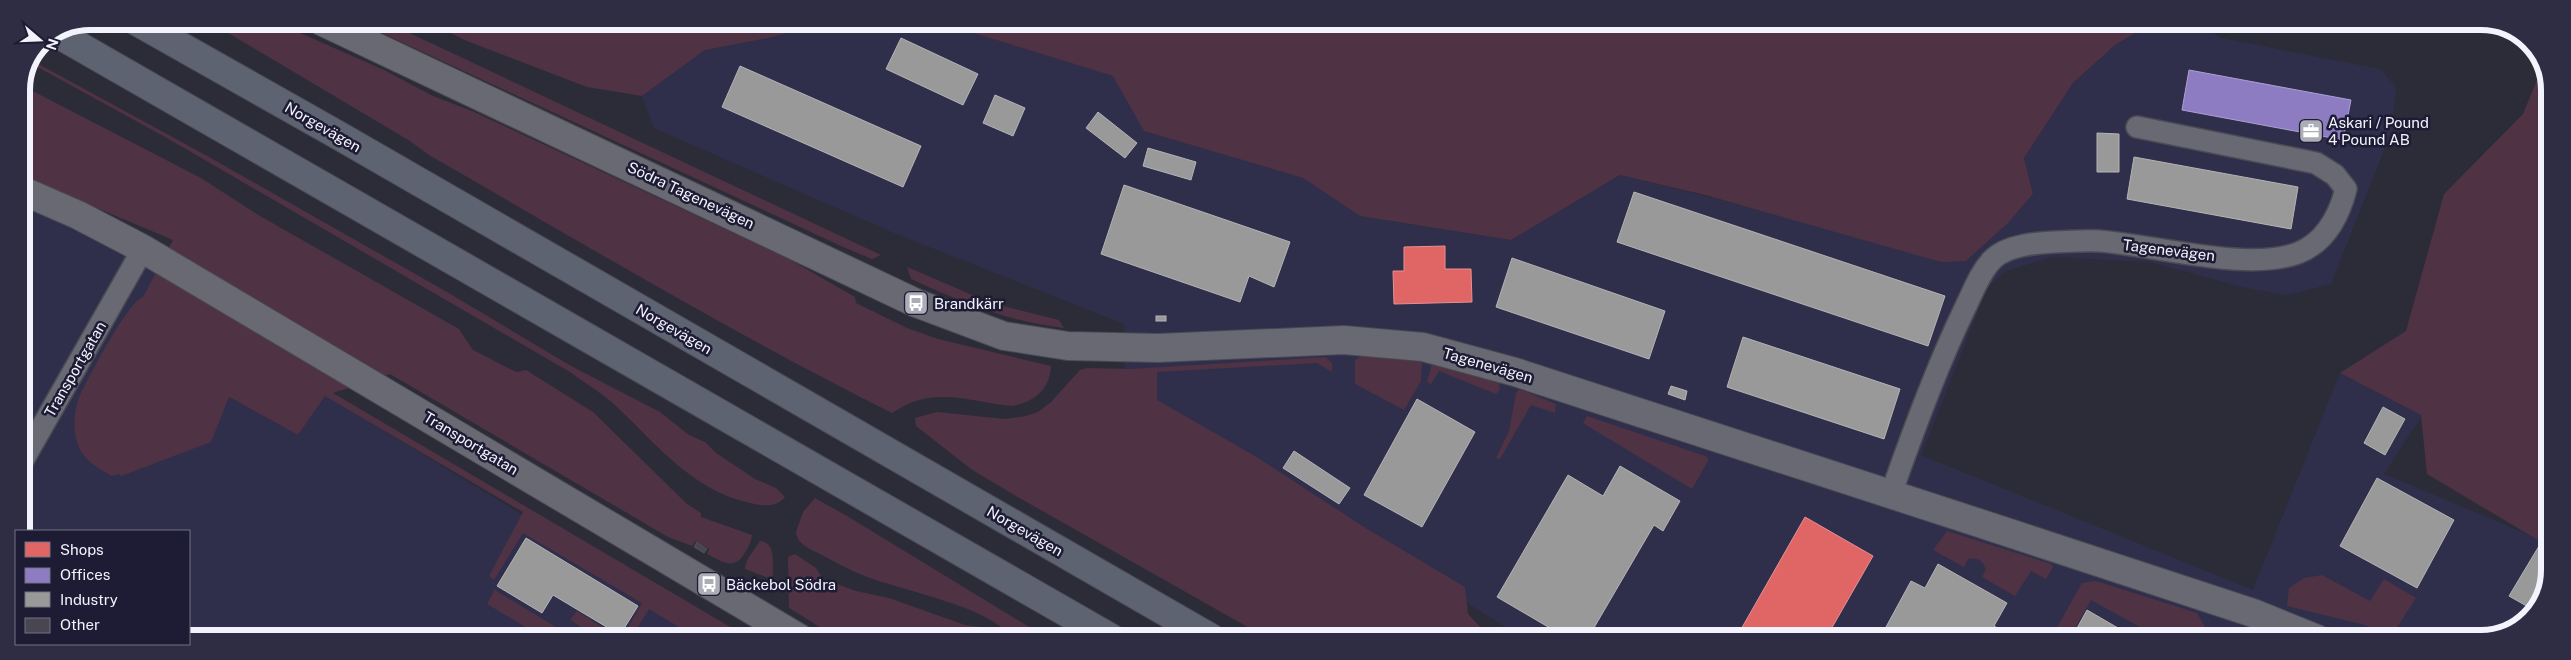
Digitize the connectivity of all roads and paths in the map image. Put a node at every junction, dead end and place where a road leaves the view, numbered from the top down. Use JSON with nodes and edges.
{"nodes":[{"id":1,"x":152,"y":30,"type":"edge"},
{"id":2,"x":340,"y":30,"type":"edge"},
{"id":3,"x":65,"y":38,"type":"edge"},
{"id":4,"x":65,"y":48,"type":"edge"},
{"id":5,"x":157,"y":92,"type":"junction"},
{"id":6,"x":2137,"y":127,"type":"dead end"},
{"id":7,"x":30,"y":194,"type":"edge"},
{"id":8,"x":143,"y":249,"type":"junction"},
{"id":9,"x":1068,"y":346,"type":"joint"},
{"id":10,"x":30,"y":448,"type":"edge"},
{"id":11,"x":1891,"y":494,"type":"junction"},
{"id":12,"x":786,"y":630,"type":"edge"},
{"id":13,"x":1097,"y":630,"type":"edge"},
{"id":14,"x":1197,"y":630,"type":"edge"},
{"id":15,"x":2295,"y":630,"type":"edge"}],
"edges":[{"from":1,"to":14,"type":"highway","name":"Norgevägen"},
{"from":2,"to":9,"type":"street","name":"Södra Tagenevägen"},
{"from":3,"to":5,"type":"highway"},
{"from":4,"to":5,"type":"highway"},
{"from":5,"to":13,"type":"highway"},
{"from":6,"to":11,"type":"street","name":"Tagenevägen"},
{"from":7,"to":8,"type":"street","name":"Transportgatan"},
{"from":8,"to":10,"type":"street","name":"Transportgatan"},
{"from":8,"to":12,"type":"street","name":"Transportgatan"},
{"from":9,"to":11,"type":"street","name":"Tagenevägen"},
{"from":11,"to":15,"type":"street","name":"Tagenevägen"}]}
